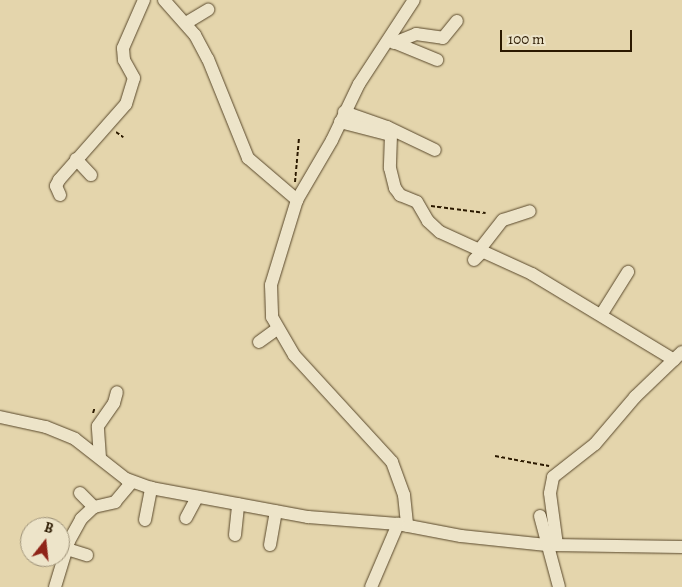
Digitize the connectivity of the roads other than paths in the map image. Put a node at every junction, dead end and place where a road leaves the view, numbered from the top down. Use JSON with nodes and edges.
{"nodes":[{"id":1,"x":144,"y":0,"type":"edge"},
{"id":2,"x":164,"y":0,"type":"edge"},
{"id":3,"x":414,"y":0,"type":"edge"},
{"id":4,"x":208,"y":10,"type":"dead end"},
{"id":5,"x":457,"y":21,"type":"dead end"},
{"id":6,"x":186,"y":24,"type":"junction"},
{"id":7,"x":391,"y":42,"type":"junction"},
{"id":8,"x":437,"y":60,"type":"dead end"},
{"id":9,"x":342,"y":117,"type":"junction"},
{"id":10,"x":435,"y":150,"type":"dead end"},
{"id":11,"x":76,"y":159,"type":"junction"},
{"id":12,"x":90,"y":175,"type":"dead end"},
{"id":13,"x":60,"y":195,"type":"dead end"},
{"id":14,"x":295,"y":198,"type":"junction"},
{"id":15,"x":530,"y":211,"type":"dead end"},
{"id":16,"x":479,"y":254,"type":"junction"},
{"id":17,"x":628,"y":272,"type":"dead end"},
{"id":18,"x":601,"y":315,"type":"junction"},
{"id":19,"x":277,"y":329,"type":"junction"},
{"id":20,"x":259,"y":342,"type":"dead end"},
{"id":21,"x":678,"y":356,"type":"edge"},
{"id":22,"x":116,"y":392,"type":"dead end"},
{"id":23,"x":0,"y":417,"type":"edge"},
{"id":24,"x":100,"y":458,"type":"junction"},
{"id":25,"x":132,"y":482,"type":"junction"},
{"id":26,"x":151,"y":488,"type":"junction"},
{"id":27,"x":80,"y":493,"type":"dead end"},
{"id":28,"x":197,"y":496,"type":"junction"},
{"id":29,"x":238,"y":504,"type":"junction"},
{"id":30,"x":94,"y":507,"type":"junction"},
{"id":31,"x":276,"y":512,"type":"junction"},
{"id":32,"x":540,"y":516,"type":"dead end"},
{"id":33,"x":186,"y":518,"type":"dead end"},
{"id":34,"x":145,"y":520,"type":"dead end"},
{"id":35,"x":402,"y":525,"type":"junction"},
{"id":36,"x":235,"y":535,"type":"dead end"},
{"id":37,"x":70,"y":543,"type":"edge"},
{"id":38,"x":270,"y":545,"type":"dead end"},
{"id":39,"x":552,"y":545,"type":"junction"},
{"id":40,"x":682,"y":546,"type":"edge"},
{"id":41,"x":70,"y":550,"type":"edge"},
{"id":42,"x":87,"y":556,"type":"dead end"},
{"id":43,"x":61,"y":567,"type":"edge"},
{"id":44,"x":55,"y":587,"type":"edge"},
{"id":45,"x":372,"y":587,"type":"edge"},
{"id":46,"x":559,"y":587,"type":"edge"}],
"edges":[{"from":1,"to":11,"type":"street"},
{"from":2,"to":6,"type":"street"},
{"from":3,"to":7,"type":"street"},
{"from":4,"to":6,"type":"street"},
{"from":5,"to":7,"type":"street"},
{"from":6,"to":14,"type":"street"},
{"from":7,"to":8,"type":"street"},
{"from":7,"to":9,"type":"street"},
{"from":9,"to":10,"type":"street"},
{"from":9,"to":14,"type":"street"},
{"from":9,"to":16,"type":"street"},
{"from":11,"to":12,"type":"street"},
{"from":11,"to":13,"type":"street"},
{"from":14,"to":19,"type":"street"},
{"from":15,"to":16,"type":"street"},
{"from":16,"to":18,"type":"street"},
{"from":17,"to":18,"type":"street"},
{"from":18,"to":21,"type":"street"},
{"from":19,"to":20,"type":"street"},
{"from":19,"to":35,"type":"street"},
{"from":21,"to":39,"type":"street"},
{"from":22,"to":24,"type":"street"},
{"from":23,"to":24,"type":"street"},
{"from":24,"to":25,"type":"street"},
{"from":25,"to":26,"type":"street"},
{"from":25,"to":30,"type":"street"},
{"from":26,"to":28,"type":"street"},
{"from":26,"to":34,"type":"street"},
{"from":27,"to":30,"type":"street"},
{"from":28,"to":29,"type":"street"},
{"from":28,"to":33,"type":"street"},
{"from":29,"to":31,"type":"street"},
{"from":29,"to":36,"type":"street"},
{"from":30,"to":37,"type":"street"},
{"from":31,"to":35,"type":"street"},
{"from":31,"to":38,"type":"street"},
{"from":32,"to":39,"type":"street"},
{"from":35,"to":39,"type":"street"},
{"from":35,"to":45,"type":"street"},
{"from":39,"to":40,"type":"street"},
{"from":39,"to":46,"type":"street"},
{"from":41,"to":42,"type":"street"},
{"from":43,"to":44,"type":"street"}]}
